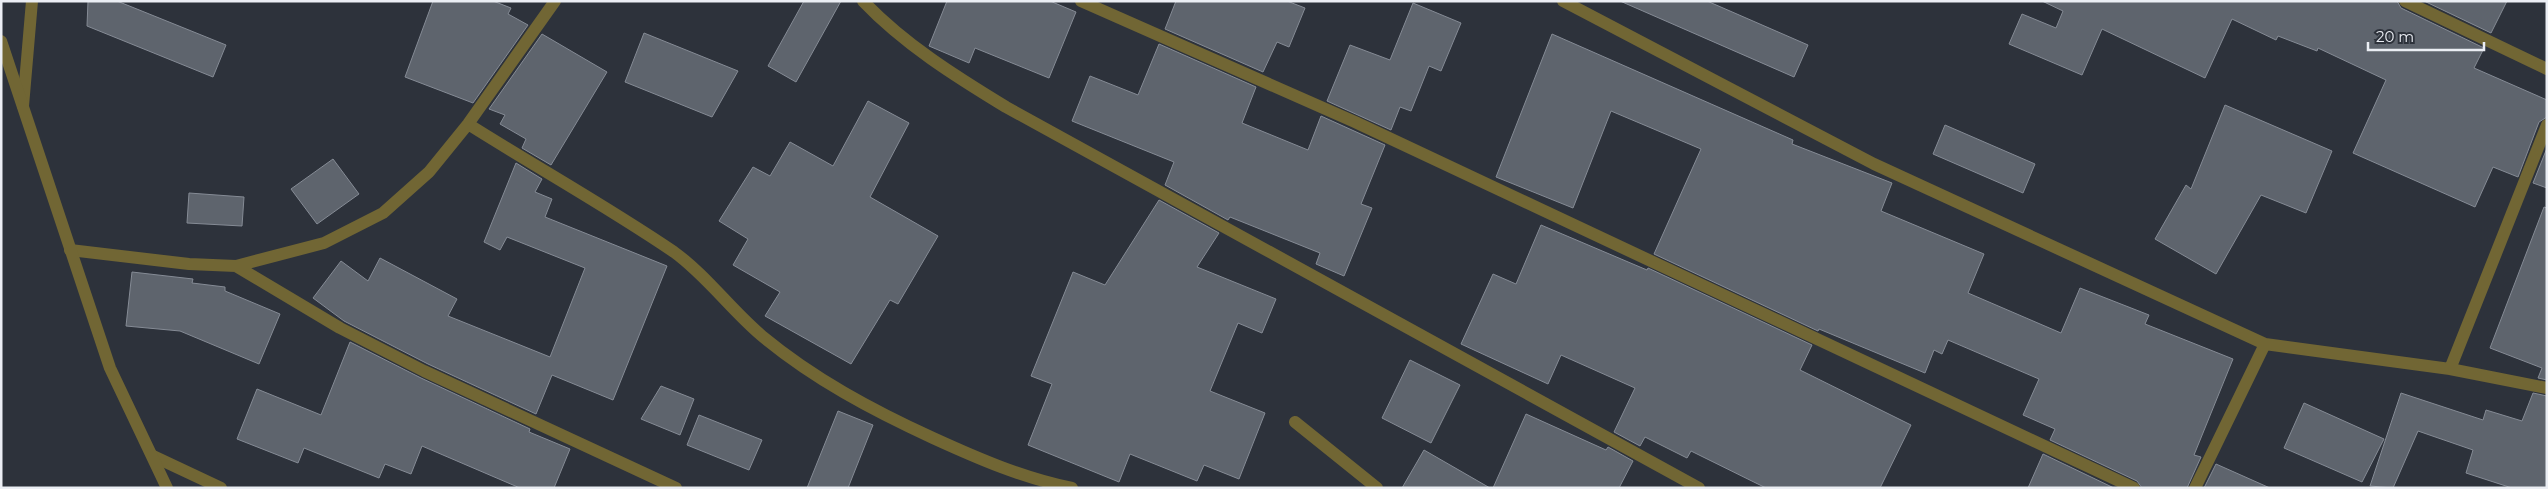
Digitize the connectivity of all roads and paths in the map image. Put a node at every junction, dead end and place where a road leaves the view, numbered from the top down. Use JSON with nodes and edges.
{"nodes":[{"id":1,"x":32,"y":1,"type":"edge"},
{"id":2,"x":555,"y":1,"type":"edge"},
{"id":3,"x":863,"y":1,"type":"edge"},
{"id":4,"x":1081,"y":1,"type":"edge"},
{"id":5,"x":1563,"y":1,"type":"edge"},
{"id":6,"x":2406,"y":1,"type":"edge"},
{"id":7,"x":1,"y":41,"type":"edge"},
{"id":8,"x":2547,"y":69,"type":"edge"},
{"id":9,"x":23,"y":106,"type":"junction"},
{"id":10,"x":468,"y":124,"type":"junction"},
{"id":11,"x":2547,"y":125,"type":"edge"},
{"id":12,"x":70,"y":250,"type":"junction"},
{"id":13,"x":236,"y":266,"type":"junction"},
{"id":14,"x":2265,"y":344,"type":"junction"},
{"id":15,"x":2450,"y":369,"type":"junction"},
{"id":16,"x":2547,"y":388,"type":"edge"},
{"id":17,"x":1295,"y":422,"type":"dead end"},
{"id":18,"x":152,"y":456,"type":"junction"},
{"id":19,"x":167,"y":488,"type":"edge"},
{"id":20,"x":221,"y":488,"type":"edge"},
{"id":21,"x":676,"y":488,"type":"edge"},
{"id":22,"x":1072,"y":488,"type":"edge"},
{"id":23,"x":1378,"y":488,"type":"edge"},
{"id":24,"x":1699,"y":488,"type":"edge"},
{"id":25,"x":2134,"y":488,"type":"edge"},
{"id":26,"x":2195,"y":488,"type":"edge"}],
"edges":[{"from":1,"to":9,"type":"street"},
{"from":2,"to":10,"type":"street"},
{"from":3,"to":24,"type":"street"},
{"from":4,"to":25,"type":"street"},
{"from":5,"to":14,"type":"street"},
{"from":6,"to":8,"type":"street"},
{"from":7,"to":9,"type":"street"},
{"from":9,"to":12,"type":"street"},
{"from":10,"to":13,"type":"street"},
{"from":10,"to":22,"type":"street"},
{"from":11,"to":15,"type":"street"},
{"from":12,"to":13,"type":"street"},
{"from":12,"to":18,"type":"street"},
{"from":13,"to":21,"type":"street"},
{"from":14,"to":15,"type":"street"},
{"from":14,"to":26,"type":"street"},
{"from":15,"to":16,"type":"street"},
{"from":17,"to":23,"type":"street"},
{"from":18,"to":19,"type":"street"},
{"from":18,"to":20,"type":"street"}]}
